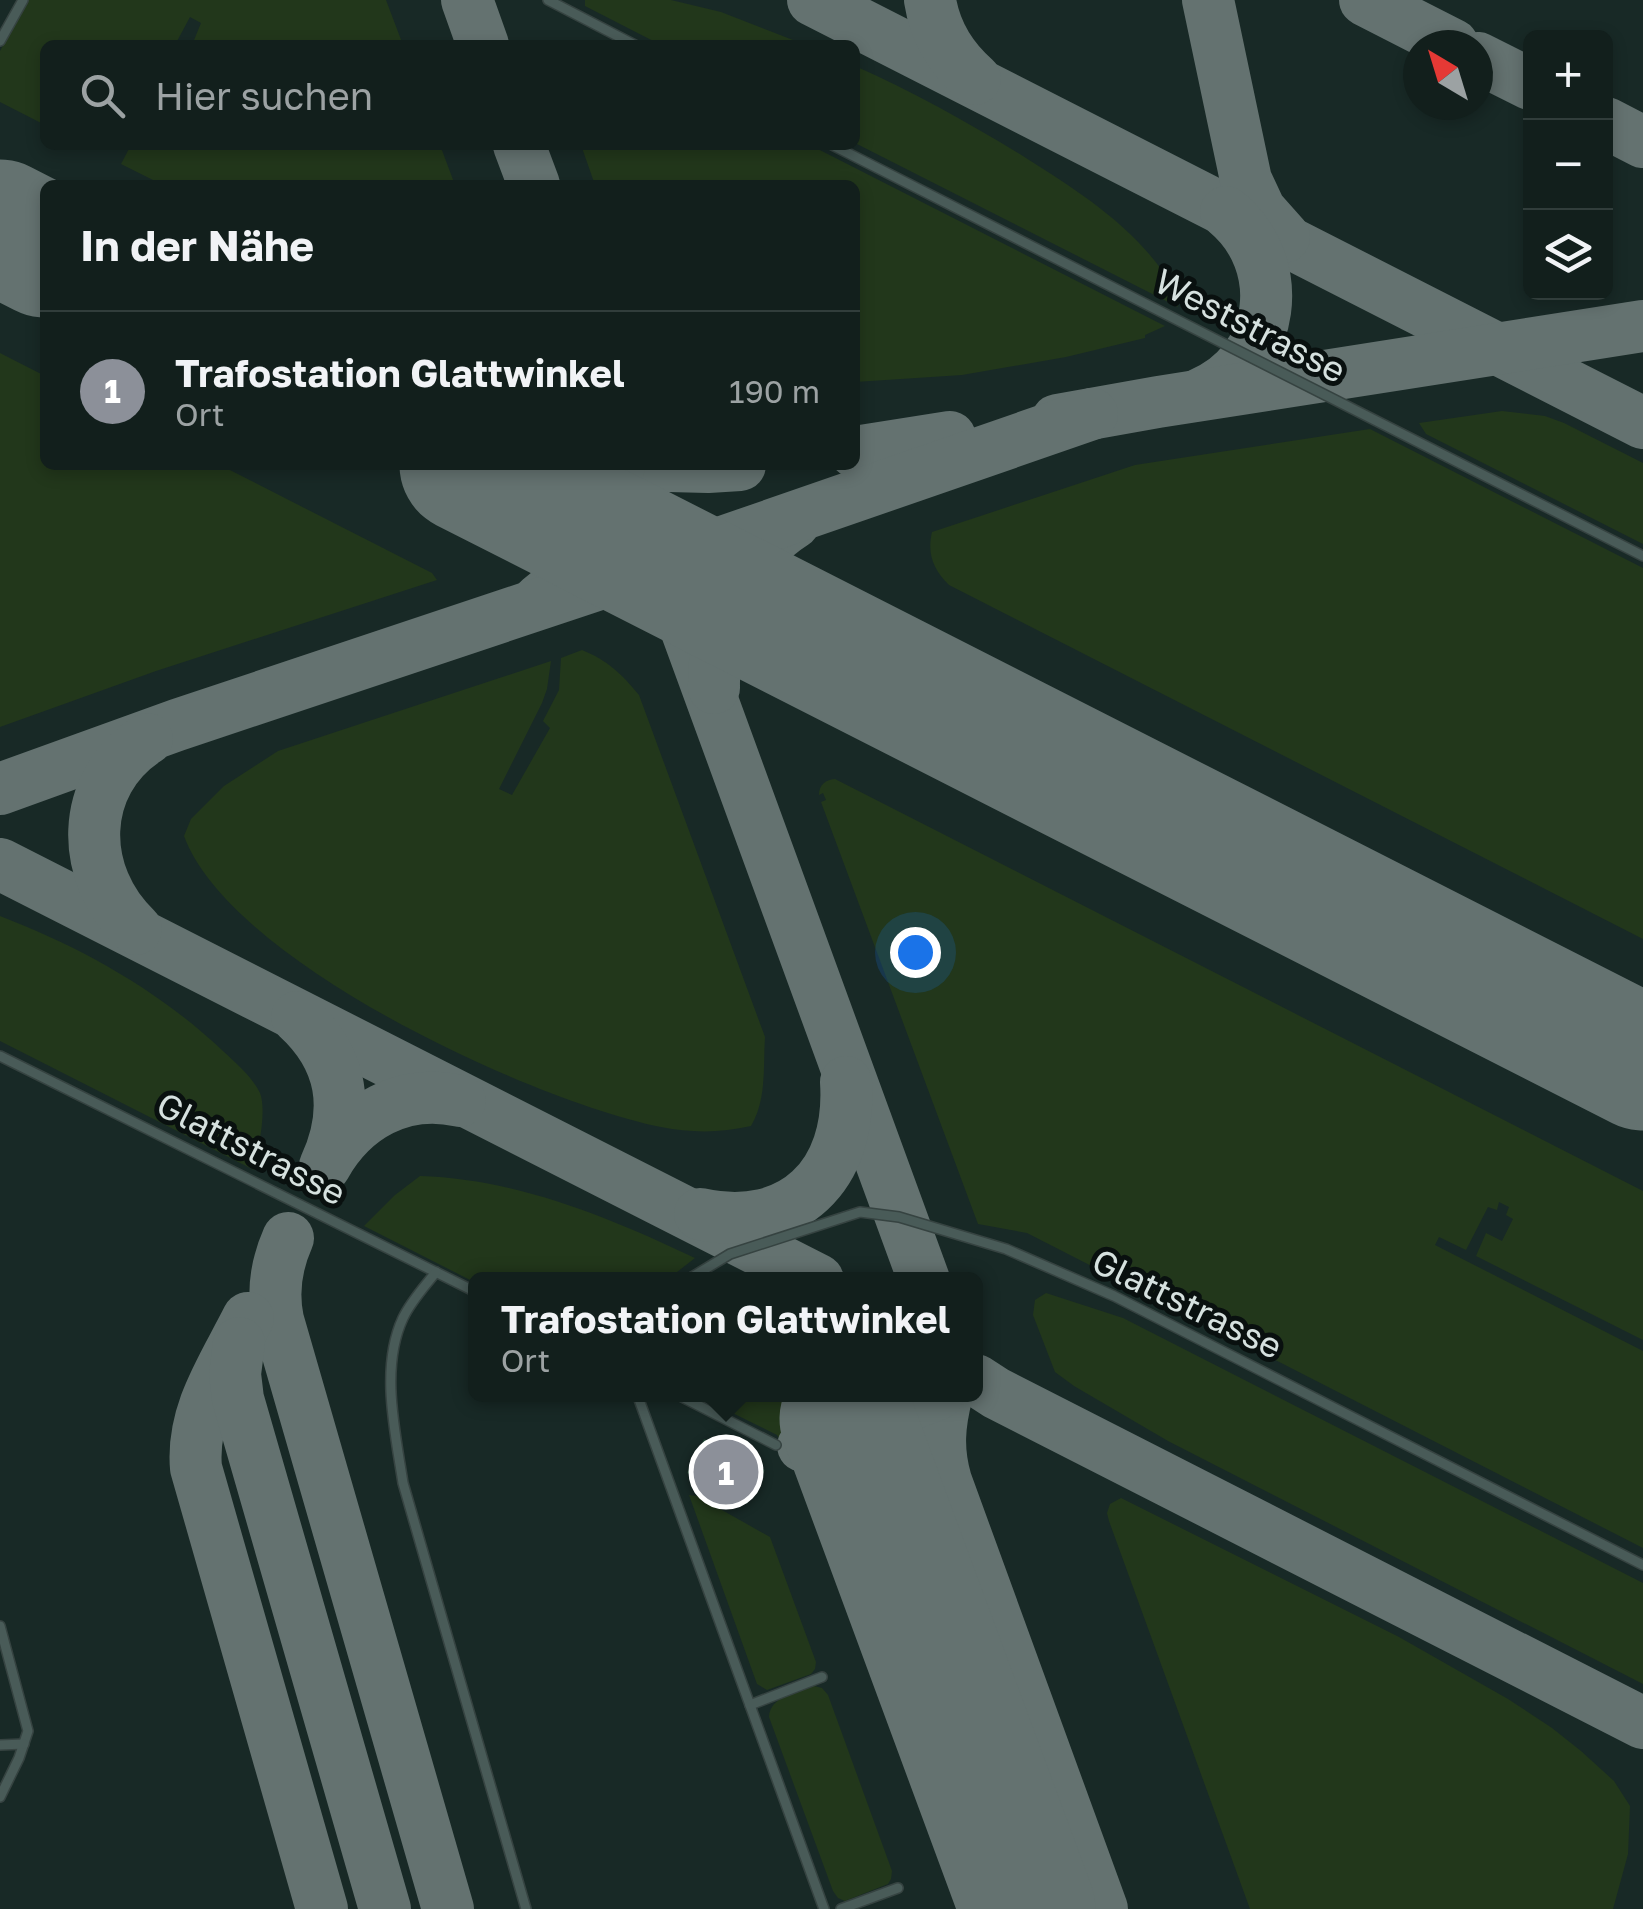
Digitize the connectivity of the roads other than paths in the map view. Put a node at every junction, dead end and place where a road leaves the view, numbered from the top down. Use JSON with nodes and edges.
{"nodes":[{"id":1,"x":23,"y":0,"type":"edge"},
{"id":2,"x":548,"y":0,"type":"edge"},
{"id":3,"x":625,"y":40,"type":"edge"},
{"id":4,"x":0,"y":41,"type":"edge"},
{"id":5,"x":842,"y":150,"type":"edge"},
{"id":6,"x":1643,"y":556,"type":"edge"},
{"id":7,"x":0,"y":1056,"type":"edge"},
{"id":8,"x":436,"y":1272,"type":"junction"},
{"id":9,"x":701,"y":1272,"type":"edge"},
{"id":10,"x":468,"y":1288,"type":"edge"},
{"id":11,"x":639,"y":1402,"type":"edge"},
{"id":12,"x":692,"y":1402,"type":"edge"},
{"id":13,"x":776,"y":1445,"type":"dead end"},
{"id":14,"x":1643,"y":1565,"type":"edge"},
{"id":15,"x":0,"y":1626,"type":"edge"},
{"id":16,"x":822,"y":1677,"type":"dead end"},
{"id":17,"x":750,"y":1705,"type":"junction"},
{"id":18,"x":24,"y":1744,"type":"junction"},
{"id":19,"x":0,"y":1745,"type":"edge"},
{"id":20,"x":0,"y":1797,"type":"edge"},
{"id":21,"x":898,"y":1888,"type":"dead end"},
{"id":22,"x":526,"y":1909,"type":"edge"},
{"id":23,"x":824,"y":1909,"type":"edge"},
{"id":24,"x":841,"y":1909,"type":"edge"}],
"edges":[{"from":1,"to":4,"type":"lane"},
{"from":2,"to":3,"type":"lane"},
{"from":5,"to":6,"type":"lane","name":"Weststrasse"},
{"from":7,"to":8,"type":"lane","name":"Glattstrasse"},
{"from":8,"to":10,"type":"lane","name":"Glattstrasse"},
{"from":8,"to":22,"type":"lane"},
{"from":9,"to":14,"type":"lane","name":"Glattstrasse"},
{"from":11,"to":17,"type":"lane"},
{"from":12,"to":13,"type":"lane"},
{"from":15,"to":18,"type":"lane"},
{"from":16,"to":17,"type":"lane"},
{"from":17,"to":23,"type":"lane"},
{"from":18,"to":19,"type":"lane"},
{"from":18,"to":20,"type":"lane"},
{"from":21,"to":24,"type":"lane"}]}
